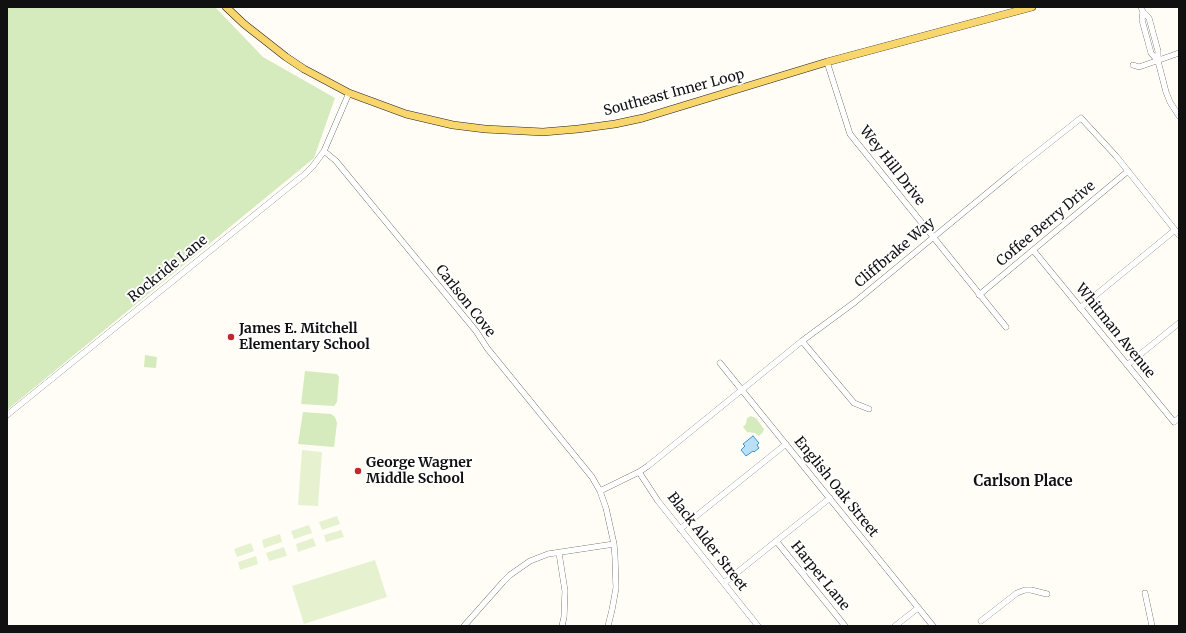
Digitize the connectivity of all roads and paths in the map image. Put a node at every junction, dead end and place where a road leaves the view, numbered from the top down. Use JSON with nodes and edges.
{"nodes":[{"id":1,"x":226,"y":7,"type":"edge"},
{"id":2,"x":1032,"y":7,"type":"edge"},
{"id":3,"x":1142,"y":10,"type":"edge"},
{"id":4,"x":1179,"y":53,"type":"edge"},
{"id":5,"x":1158,"y":61,"type":"junction"},
{"id":6,"x":827,"y":62,"type":"junction"},
{"id":7,"x":1133,"y":66,"type":"dead end"},
{"id":8,"x":349,"y":93,"type":"junction"},
{"id":9,"x":1179,"y":116,"type":"edge"},
{"id":10,"x":324,"y":151,"type":"junction"},
{"id":11,"x":1128,"y":171,"type":"junction"},
{"id":12,"x":1175,"y":230,"type":"junction"},
{"id":13,"x":1179,"y":235,"type":"edge"},
{"id":14,"x":933,"y":237,"type":"junction"},
{"id":15,"x":1033,"y":250,"type":"junction"},
{"id":16,"x":979,"y":295,"type":"junction"},
{"id":17,"x":1080,"y":308,"type":"junction"},
{"id":18,"x":1179,"y":323,"type":"edge"},
{"id":19,"x":1006,"y":327,"type":"dead end"},
{"id":20,"x":802,"y":341,"type":"junction"},
{"id":21,"x":720,"y":363,"type":"dead end"},
{"id":22,"x":1127,"y":365,"type":"junction"},
{"id":23,"x":742,"y":390,"type":"junction"},
{"id":24,"x":869,"y":409,"type":"dead end"},
{"id":25,"x":7,"y":415,"type":"edge"},
{"id":26,"x":1179,"y":418,"type":"edge"},
{"id":27,"x":786,"y":444,"type":"junction"},
{"id":28,"x":639,"y":472,"type":"junction"},
{"id":29,"x":600,"y":491,"type":"junction"},
{"id":30,"x":830,"y":498,"type":"junction"},
{"id":31,"x":680,"y":529,"type":"junction"},
{"id":32,"x":777,"y":542,"type":"junction"},
{"id":33,"x":614,"y":544,"type":"junction"},
{"id":34,"x":559,"y":553,"type":"junction"},
{"id":35,"x":724,"y":583,"type":"junction"},
{"id":36,"x":1145,"y":593,"type":"dead end"},
{"id":37,"x":1047,"y":594,"type":"dead end"},
{"id":38,"x":918,"y":608,"type":"junction"},
{"id":39,"x":981,"y":621,"type":"dead end"},
{"id":40,"x":464,"y":626,"type":"edge"},
{"id":41,"x":562,"y":626,"type":"edge"},
{"id":42,"x":608,"y":626,"type":"edge"},
{"id":43,"x":758,"y":626,"type":"edge"},
{"id":44,"x":845,"y":626,"type":"edge"},
{"id":45,"x":895,"y":626,"type":"edge"},
{"id":46,"x":932,"y":626,"type":"edge"},
{"id":47,"x":1152,"y":626,"type":"edge"}],
"edges":[{"from":1,"to":8,"type":"main road","name":"Southeast Inner Loop"},
{"from":2,"to":6,"type":"main road","name":"Southeast Inner Loop"},
{"from":3,"to":5,"type":"street"},
{"from":4,"to":5,"type":"street"},
{"from":5,"to":7,"type":"street"},
{"from":5,"to":9,"type":"street"},
{"from":6,"to":8,"type":"main road","name":"Southeast Inner Loop"},
{"from":6,"to":14,"type":"street","name":"Wey Hill Drive"},
{"from":8,"to":10,"type":"street","name":"Rockride Lane"},
{"from":10,"to":25,"type":"street","name":"Rockride Lane"},
{"from":10,"to":29,"type":"street","name":"Carlson Cove"},
{"from":11,"to":12,"type":"street","name":"Cliffbrake Way"},
{"from":11,"to":14,"type":"street","name":"Cliffbrake Way"},
{"from":11,"to":15,"type":"street","name":"Coffee Berry Drive"},
{"from":12,"to":13,"type":"street","name":"Cliffbrake Way"},
{"from":12,"to":17,"type":"street"},
{"from":14,"to":16,"type":"street","name":"Wey Hill Drive"},
{"from":14,"to":20,"type":"street","name":"Cliffbrake Way"},
{"from":15,"to":16,"type":"street","name":"Coffee Berry Drive"},
{"from":15,"to":17,"type":"street","name":"Whitman Avenue"},
{"from":16,"to":19,"type":"street","name":"Wey Hill Drive"},
{"from":17,"to":22,"type":"street","name":"Whitman Avenue"},
{"from":18,"to":22,"type":"street"},
{"from":20,"to":23,"type":"street","name":"Cliffbrake Way"},
{"from":20,"to":24,"type":"street"},
{"from":21,"to":23,"type":"street","name":"English Oak Street"},
{"from":22,"to":26,"type":"street","name":"Whitman Avenue"},
{"from":23,"to":27,"type":"street","name":"English Oak Street"},
{"from":23,"to":28,"type":"street","name":"Cliffbrake Way"},
{"from":27,"to":30,"type":"street","name":"English Oak Street"},
{"from":27,"to":31,"type":"street"},
{"from":28,"to":29,"type":"street","name":"Cliffbrake Way"},
{"from":28,"to":31,"type":"street","name":"Black Alder Street"},
{"from":29,"to":33,"type":"street","name":"Carlson Cove"},
{"from":30,"to":32,"type":"street"},
{"from":30,"to":38,"type":"street","name":"English Oak Street"},
{"from":31,"to":35,"type":"street","name":"Black Alder Street"},
{"from":32,"to":35,"type":"street"},
{"from":32,"to":44,"type":"street","name":"Harper Lane"},
{"from":33,"to":34,"type":"street"},
{"from":33,"to":42,"type":"street","name":"Carlson Cove"},
{"from":34,"to":40,"type":"street"},
{"from":34,"to":41,"type":"street"},
{"from":35,"to":43,"type":"street","name":"Black Alder Street"},
{"from":36,"to":47,"type":"street"},
{"from":37,"to":39,"type":"street"},
{"from":38,"to":45,"type":"street"},
{"from":38,"to":46,"type":"street","name":"English Oak Street"}]}
